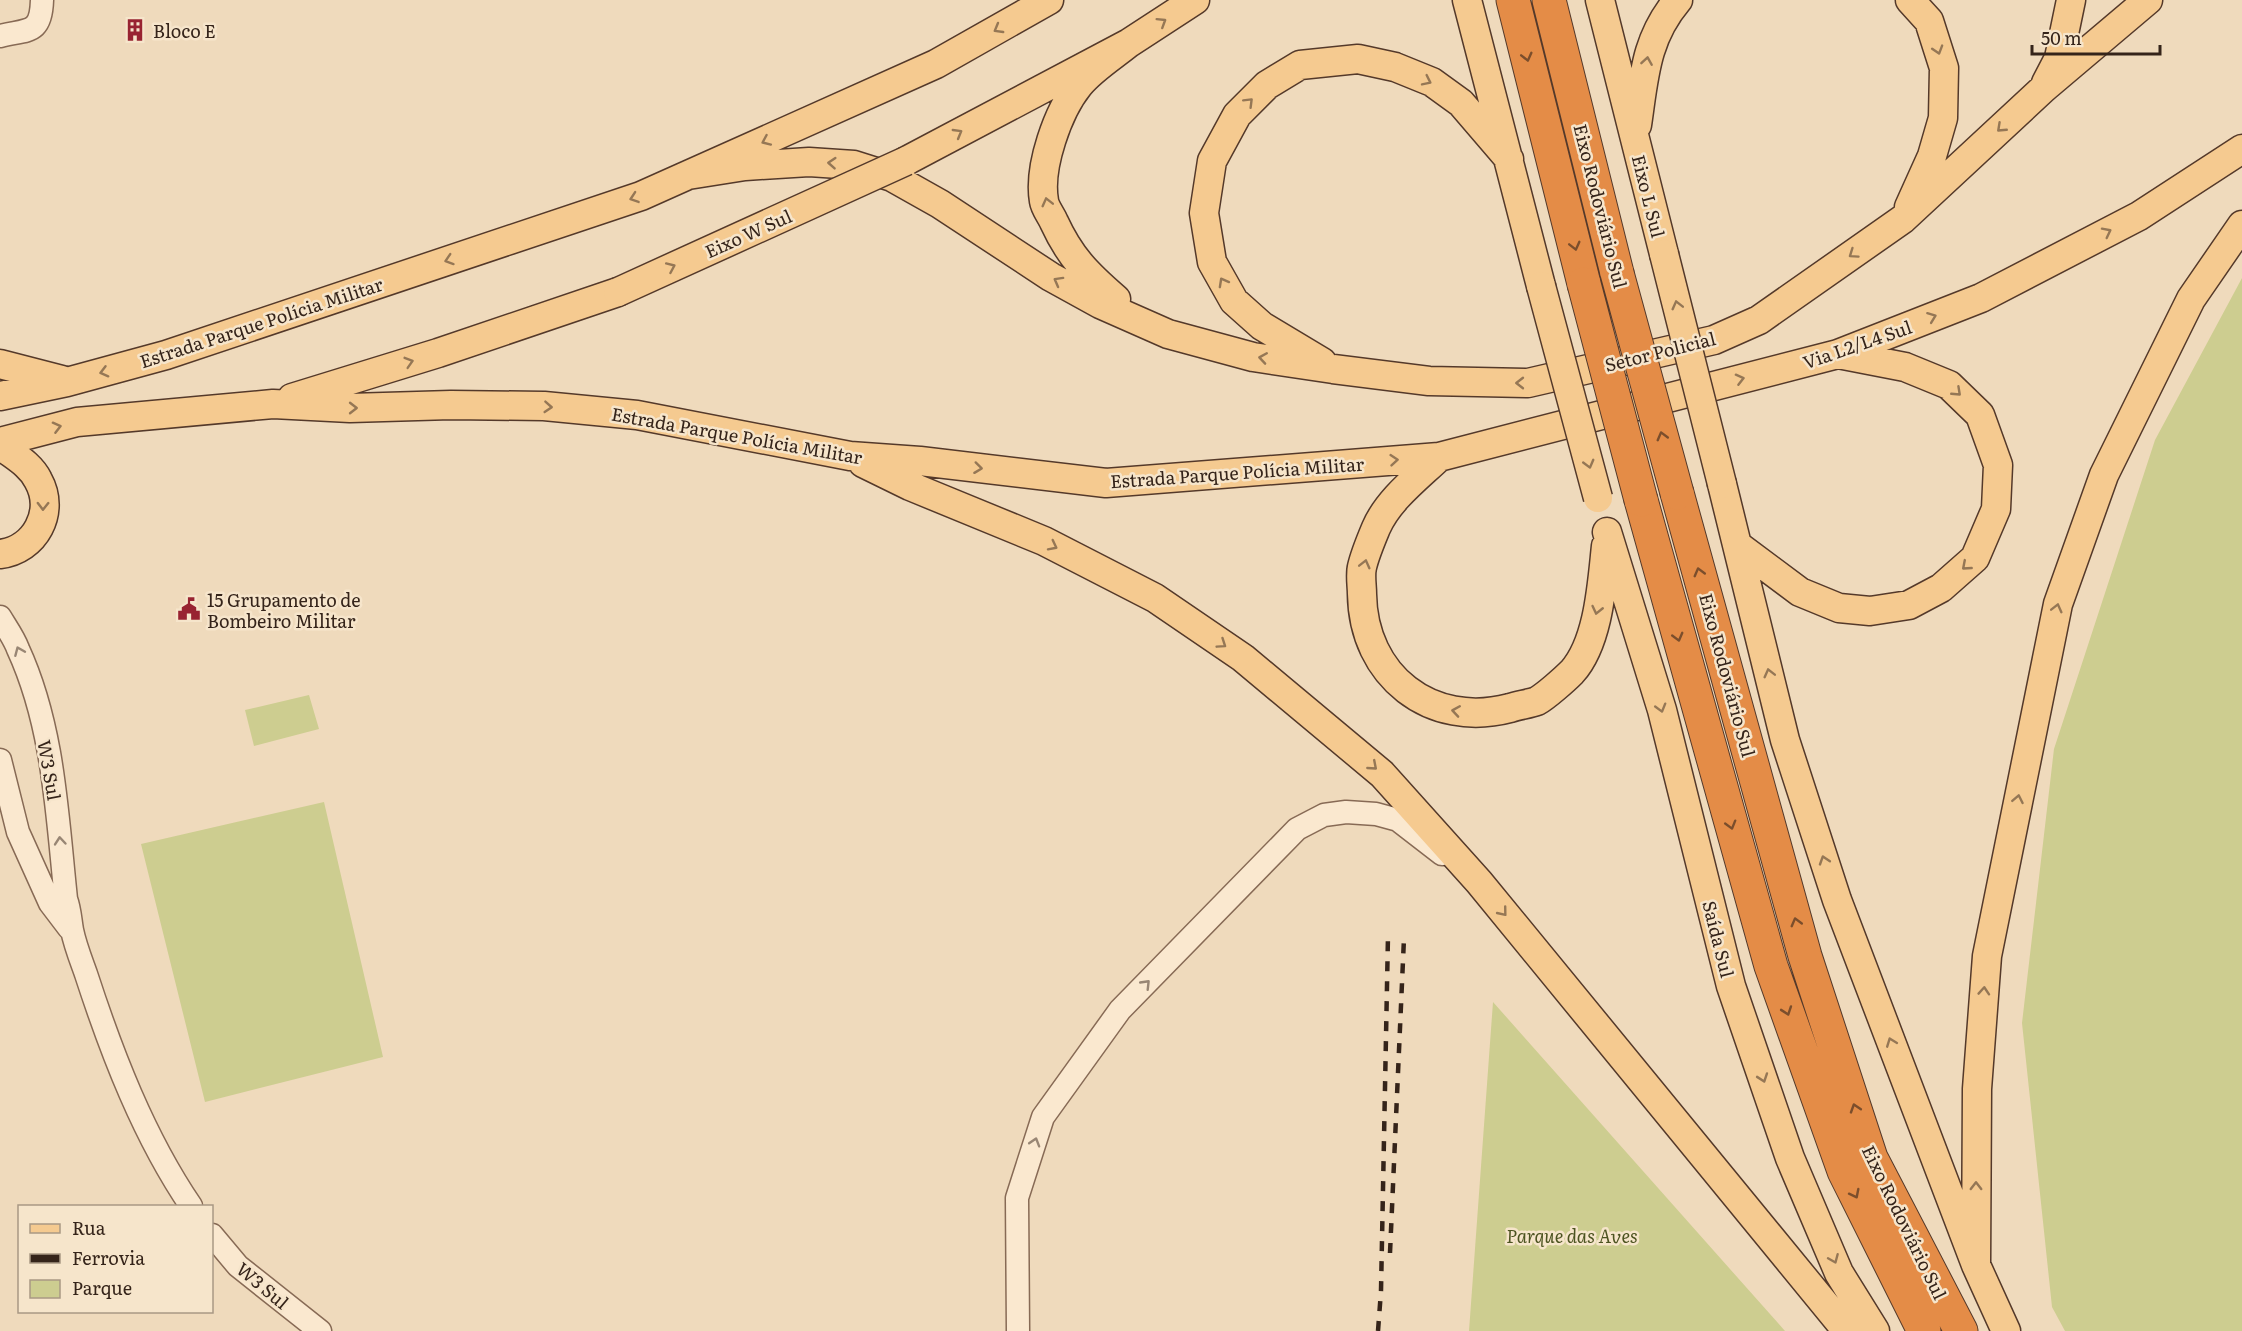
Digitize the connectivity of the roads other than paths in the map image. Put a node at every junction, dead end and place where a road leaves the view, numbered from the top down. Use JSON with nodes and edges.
{"nodes":[{"id":1,"x":42,"y":0,"type":"edge"},
{"id":2,"x":1049,"y":0,"type":"edge"},
{"id":3,"x":1195,"y":0,"type":"edge"},
{"id":4,"x":1467,"y":0,"type":"edge"},
{"id":5,"x":1513,"y":0,"type":"edge"},
{"id":6,"x":1549,"y":0,"type":"edge"},
{"id":7,"x":1600,"y":0,"type":"edge"},
{"id":8,"x":1677,"y":0,"type":"edge"},
{"id":9,"x":1910,"y":0,"type":"edge"},
{"id":10,"x":2071,"y":0,"type":"edge"},
{"id":11,"x":2148,"y":0,"type":"edge"},
{"id":12,"x":0,"y":36,"type":"edge"},
{"id":13,"x":1129,"y":43,"type":"junction"},
{"id":14,"x":2044,"y":88,"type":"junction"},
{"id":15,"x":1635,"y":139,"type":"junction"},
{"id":16,"x":2242,"y":149,"type":"edge"},
{"id":17,"x":1509,"y":159,"type":"junction"},
{"id":18,"x":688,"y":176,"type":"junction"},
{"id":19,"x":1903,"y":219,"type":"junction"},
{"id":20,"x":2242,"y":225,"type":"edge"},
{"id":21,"x":1168,"y":334,"type":"junction"},
{"id":22,"x":1838,"y":354,"type":"junction"},
{"id":23,"x":0,"y":364,"type":"edge"},
{"id":24,"x":1333,"y":369,"type":"junction"},
{"id":25,"x":67,"y":382,"type":"junction"},
{"id":26,"x":0,"y":396,"type":"edge"},
{"id":27,"x":273,"y":404,"type":"junction"},
{"id":28,"x":0,"y":444,"type":"edge"},
{"id":29,"x":1439,"y":457,"type":"junction"},
{"id":30,"x":915,"y":473,"type":"junction"},
{"id":31,"x":1607,"y":531,"type":"junction"},
{"id":32,"x":1737,"y":545,"type":"junction"},
{"id":33,"x":0,"y":554,"type":"edge"},
{"id":34,"x":0,"y":617,"type":"edge"},
{"id":35,"x":0,"y":760,"type":"edge"},
{"id":36,"x":1479,"y":882,"type":"junction"},
{"id":37,"x":72,"y":931,"type":"junction"},
{"id":38,"x":190,"y":1205,"type":"edge"},
{"id":39,"x":213,"y":1236,"type":"edge"},
{"id":40,"x":1976,"y":1265,"type":"junction"},
{"id":41,"x":320,"y":1331,"type":"edge"},
{"id":42,"x":1018,"y":1331,"type":"edge"},
{"id":43,"x":1847,"y":1331,"type":"edge"},
{"id":44,"x":1875,"y":1331,"type":"edge"},
{"id":45,"x":1924,"y":1331,"type":"edge"},
{"id":46,"x":1961,"y":1331,"type":"edge"},
{"id":47,"x":2006,"y":1331,"type":"edge"}],
"edges":[{"from":1,"to":12,"type":"street"},
{"from":2,"to":18,"type":"main road","one_way":true},
{"from":13,"to":3,"type":"main road","name":"Eixo W Sul","one_way":true},
{"from":4,"to":17,"type":"main road","name":"Saída Sul"},
{"from":5,"to":45,"type":"highway","name":"Eixo Rodoviário Sul","one_way":true,"bridge":true},
{"from":46,"to":6,"type":"highway","name":"Eixo Rodoviário Sul","one_way":true,"bridge":true},
{"from":7,"to":15,"type":"main road","name":"Eixo L Sul"},
{"from":15,"to":8,"type":"main road","one_way":true},
{"from":9,"to":19,"type":"main road","one_way":true},
{"from":10,"to":14,"type":"main road"},
{"from":11,"to":14,"type":"main road","name":"Setor Policial"},
{"from":21,"to":13,"type":"main road","one_way":true},
{"from":27,"to":13,"type":"main road","name":"Eixo W Sul","one_way":true,"bridge":true},
{"from":14,"to":19,"type":"main road","name":"Setor Policial","one_way":true},
{"from":32,"to":15,"type":"main road","name":"Eixo L Sul","one_way":true,"bridge":true},
{"from":22,"to":16,"type":"main road","name":"Via L2/L4 Sul","one_way":true},
{"from":24,"to":17,"type":"main road","one_way":true},
{"from":17,"to":31,"type":"main road","name":"Saída Sul","one_way":true,"bridge":true},
{"from":21,"to":18,"type":"main road","one_way":true},
{"from":18,"to":25,"type":"main road","name":"Estrada Parque Polícia Militar","one_way":true},
{"from":19,"to":24,"type":"main road","name":"Setor Policial","one_way":true},
{"from":40,"to":20,"type":"main road","one_way":true},
{"from":24,"to":21,"type":"main road","name":"Setor Policial","one_way":true},
{"from":29,"to":22,"type":"main road","name":"Via L2/L4 Sul","one_way":true},
{"from":22,"to":32,"type":"main road","one_way":true},
{"from":23,"to":25,"type":"main road"},
{"from":25,"to":26,"type":"main road","name":"Estrada Parque Polícia Militar"},
{"from":28,"to":27,"type":"main road","name":"Estrada Parque Polícia Militar","one_way":true},
{"from":27,"to":30,"type":"main road","name":"Estrada Parque Polícia Militar","one_way":true},
{"from":28,"to":33,"type":"main road","one_way":true},
{"from":30,"to":29,"type":"main road","name":"Estrada Parque Polícia Militar","one_way":true},
{"from":31,"to":29,"type":"main road","one_way":true},
{"from":30,"to":36,"type":"main road","one_way":true},
{"from":31,"to":44,"type":"main road","name":"Saída Sul","one_way":true},
{"from":40,"to":32,"type":"main road","one_way":true},
{"from":37,"to":34,"type":"street","name":"W3 Sul","one_way":true},
{"from":35,"to":37,"type":"street","name":"W3 Sul"},
{"from":42,"to":36,"type":"street","one_way":true},
{"from":36,"to":43,"type":"main road","one_way":true},
{"from":37,"to":38,"type":"street","name":"W3 Sul"},
{"from":39,"to":41,"type":"street","name":"W3 Sul"},
{"from":40,"to":47,"type":"main road"}]}
